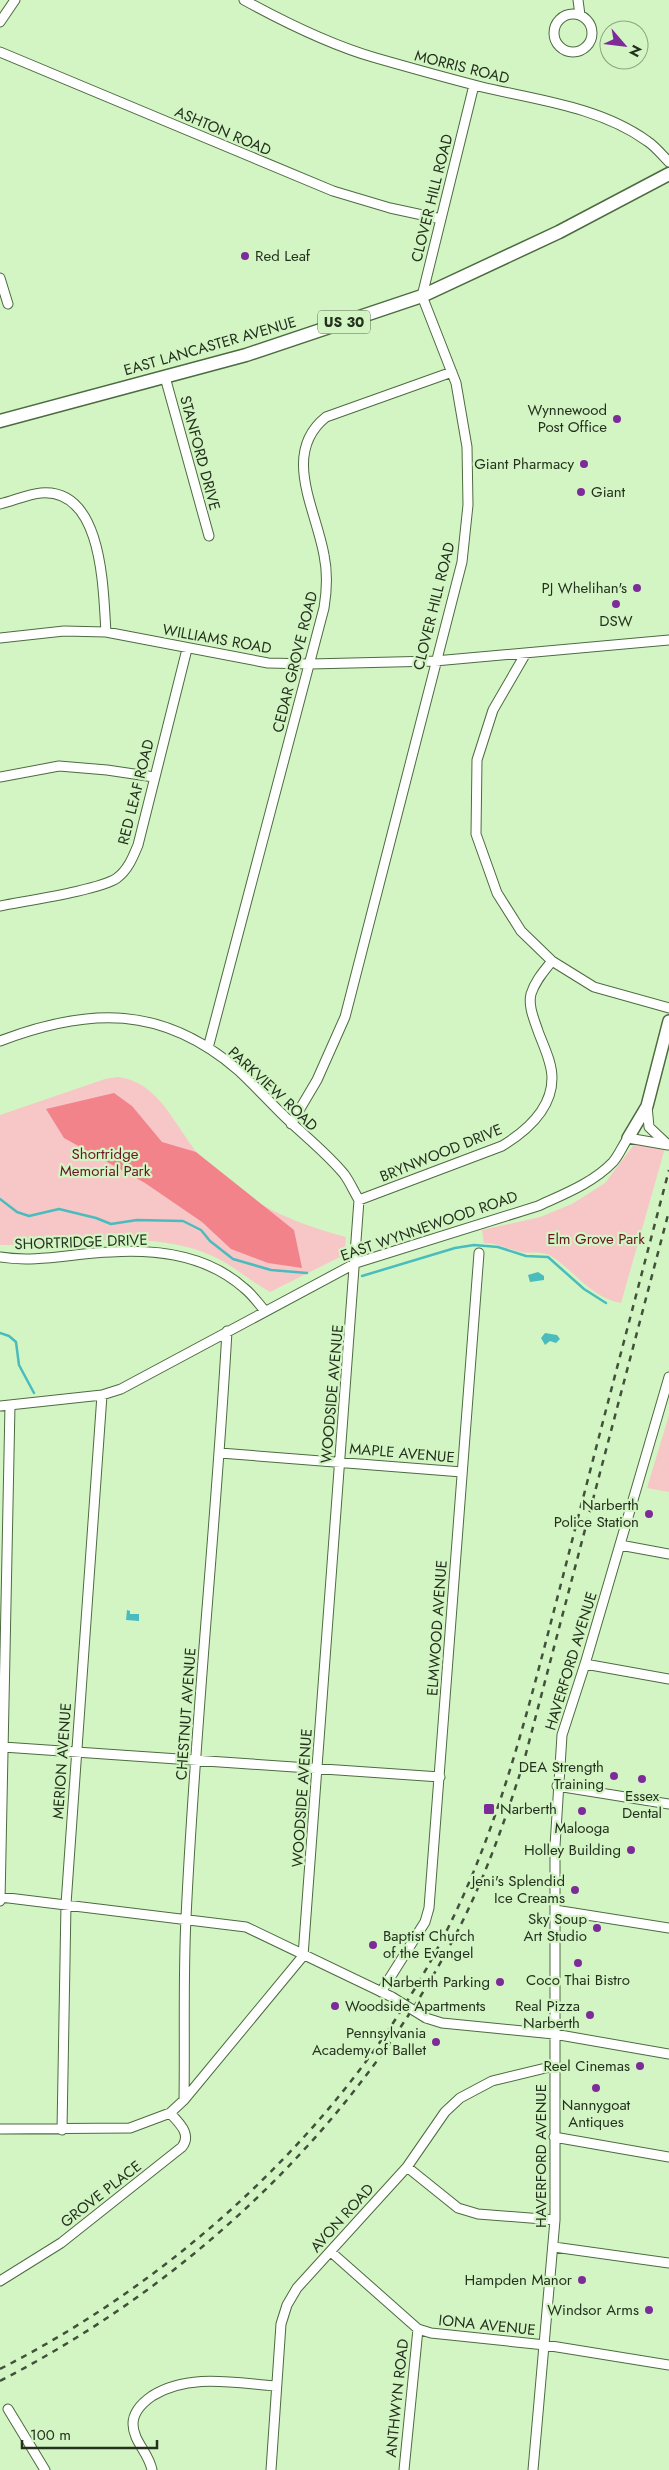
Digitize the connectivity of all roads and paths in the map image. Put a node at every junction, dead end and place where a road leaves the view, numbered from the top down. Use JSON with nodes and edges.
{"nodes":[{"id":1,"x":15,"y":0,"type":"edge"},
{"id":2,"x":244,"y":0,"type":"edge"},
{"id":3,"x":578,"y":0,"type":"edge"},
{"id":4,"x":580,"y":15,"type":"junction"},
{"id":5,"x":0,"y":22,"type":"edge"},
{"id":6,"x":0,"y":52,"type":"edge"},
{"id":7,"x":474,"y":85,"type":"junction"},
{"id":8,"x":669,"y":162,"type":"edge"},
{"id":9,"x":669,"y":174,"type":"edge"},
{"id":10,"x":441,"y":218,"type":"junction"},
{"id":11,"x":0,"y":278,"type":"edge"},
{"id":12,"x":422,"y":296,"type":"junction"},
{"id":13,"x":8,"y":304,"type":"dead end"},
{"id":14,"x":452,"y":372,"type":"junction"},
{"id":15,"x":165,"y":377,"type":"junction"},
{"id":16,"x":0,"y":421,"type":"edge"},
{"id":17,"x":0,"y":504,"type":"edge"},
{"id":18,"x":209,"y":536,"type":"dead end"},
{"id":19,"x":106,"y":632,"type":"junction"},
{"id":20,"x":0,"y":638,"type":"edge"},
{"id":21,"x":669,"y":640,"type":"edge"},
{"id":22,"x":187,"y":649,"type":"junction"},
{"id":23,"x":526,"y":653,"type":"junction"},
{"id":24,"x":435,"y":661,"type":"junction"},
{"id":25,"x":310,"y":664,"type":"junction"},
{"id":26,"x":0,"y":777,"type":"edge"},
{"id":27,"x":154,"y":777,"type":"junction"},
{"id":28,"x":0,"y":906,"type":"edge"},
{"id":29,"x":552,"y":962,"type":"junction"},
{"id":30,"x":669,"y":1008,"type":"edge"},
{"id":31,"x":669,"y":1021,"type":"edge"},
{"id":32,"x":0,"y":1041,"type":"edge"},
{"id":33,"x":208,"y":1048,"type":"junction"},
{"id":34,"x":647,"y":1106,"type":"junction"},
{"id":35,"x":291,"y":1124,"type":"junction"},
{"id":36,"x":628,"y":1138,"type":"junction"},
{"id":37,"x":668,"y":1145,"type":"edge"},
{"id":38,"x":360,"y":1200,"type":"junction"},
{"id":39,"x":479,"y":1253,"type":"dead end"},
{"id":40,"x":0,"y":1257,"type":"edge"},
{"id":41,"x":356,"y":1263,"type":"junction"},
{"id":42,"x":265,"y":1311,"type":"junction"},
{"id":43,"x":227,"y":1330,"type":"junction"},
{"id":44,"x":669,"y":1377,"type":"edge"},
{"id":45,"x":102,"y":1394,"type":"junction"},
{"id":46,"x":10,"y":1405,"type":"junction"},
{"id":47,"x":0,"y":1406,"type":"edge"},
{"id":48,"x":220,"y":1452,"type":"junction"},
{"id":49,"x":340,"y":1462,"type":"junction"},
{"id":50,"x":462,"y":1472,"type":"junction"},
{"id":51,"x":620,"y":1545,"type":"junction"},
{"id":52,"x":669,"y":1554,"type":"edge"},
{"id":53,"x":585,"y":1664,"type":"junction"},
{"id":54,"x":2,"y":1673,"type":"edge"},
{"id":55,"x":669,"y":1679,"type":"edge"},
{"id":56,"x":3,"y":1747,"type":"junction"},
{"id":57,"x":76,"y":1752,"type":"junction"},
{"id":58,"x":1,"y":1760,"type":"edge"},
{"id":59,"x":196,"y":1761,"type":"junction"},
{"id":60,"x":318,"y":1770,"type":"junction"},
{"id":61,"x":440,"y":1777,"type":"junction"},
{"id":62,"x":557,"y":1786,"type":"junction"},
{"id":63,"x":669,"y":1804,"type":"edge"},
{"id":64,"x":0,"y":1897,"type":"edge"},
{"id":65,"x":0,"y":1901,"type":"edge"},
{"id":66,"x":66,"y":1904,"type":"junction"},
{"id":67,"x":555,"y":1910,"type":"junction"},
{"id":68,"x":186,"y":1920,"type":"junction"},
{"id":69,"x":669,"y":1928,"type":"edge"},
{"id":70,"x":303,"y":1956,"type":"junction"},
{"id":71,"x":381,"y":1992,"type":"junction"},
{"id":72,"x":554,"y":2034,"type":"junction"},
{"id":73,"x":669,"y":2054,"type":"edge"},
{"id":74,"x":554,"y":2066,"type":"junction"},
{"id":75,"x":184,"y":2100,"type":"junction"},
{"id":76,"x":170,"y":2113,"type":"junction"},
{"id":77,"x":0,"y":2129,"type":"edge"},
{"id":78,"x":62,"y":2130,"type":"junction"},
{"id":79,"x":554,"y":2137,"type":"junction"},
{"id":80,"x":669,"y":2157,"type":"edge"},
{"id":81,"x":407,"y":2167,"type":"junction"},
{"id":82,"x":555,"y":2220,"type":"junction"},
{"id":83,"x":554,"y":2248,"type":"junction"},
{"id":84,"x":331,"y":2252,"type":"junction"},
{"id":85,"x":669,"y":2263,"type":"edge"},
{"id":86,"x":0,"y":2281,"type":"edge"},
{"id":87,"x":418,"y":2329,"type":"junction"},
{"id":88,"x":545,"y":2345,"type":"junction"},
{"id":89,"x":669,"y":2365,"type":"edge"},
{"id":90,"x":276,"y":2386,"type":"junction"},
{"id":91,"x":8,"y":2409,"type":"dead end"},
{"id":92,"x":45,"y":2470,"type":"edge"},
{"id":93,"x":152,"y":2470,"type":"edge"},
{"id":94,"x":270,"y":2470,"type":"edge"},
{"id":95,"x":404,"y":2470,"type":"edge"},
{"id":96,"x":533,"y":2470,"type":"edge"}],
"edges":[{"from":1,"to":5,"type":"street"},
{"from":2,"to":7,"type":"street","name":"MORRIS ROAD"},
{"from":3,"to":4,"type":"street"},
{"from":4,"to":4,"type":"street"},
{"from":6,"to":10,"type":"street","name":"ASHTON ROAD"},
{"from":7,"to":8,"type":"street","name":"MORRIS ROAD"},
{"from":7,"to":10,"type":"street","name":"CLOVER HILL ROAD"},
{"from":9,"to":12,"type":"highway","name":"EAST LANCASTER AVENUE","number":"US 30"},
{"from":10,"to":12,"type":"street","name":"CLOVER HILL ROAD"},
{"from":11,"to":13,"type":"street"},
{"from":12,"to":14,"type":"street","name":"CLOVER HILL ROAD"},
{"from":12,"to":15,"type":"highway","name":"EAST LANCASTER AVENUE","number":"US 30"},
{"from":14,"to":24,"type":"street","name":"CLOVER HILL ROAD"},
{"from":14,"to":25,"type":"street","name":"CEDAR GROVE ROAD"},
{"from":15,"to":16,"type":"highway","name":"EAST LANCASTER AVENUE","number":"US 30"},
{"from":15,"to":18,"type":"street","name":"STANFORD DRIVE"},
{"from":17,"to":19,"type":"street"},
{"from":19,"to":20,"type":"street","name":"WILLIAMS ROAD"},
{"from":19,"to":22,"type":"street","name":"WILLIAMS ROAD"},
{"from":21,"to":23,"type":"street","name":"WILLIAMS ROAD"},
{"from":22,"to":25,"type":"street","name":"WILLIAMS ROAD"},
{"from":22,"to":27,"type":"street","name":"RED LEAF ROAD"},
{"from":23,"to":24,"type":"street","name":"WILLIAMS ROAD"},
{"from":23,"to":29,"type":"street"},
{"from":24,"to":25,"type":"street","name":"WILLIAMS ROAD"},
{"from":24,"to":35,"type":"street","name":"CLOVER HILL ROAD"},
{"from":25,"to":33,"type":"street","name":"CEDAR GROVE ROAD"},
{"from":26,"to":27,"type":"street"},
{"from":27,"to":28,"type":"street","name":"RED LEAF ROAD"},
{"from":29,"to":30,"type":"street"},
{"from":29,"to":38,"type":"street","name":"BRYNWOOD DRIVE"},
{"from":31,"to":34,"type":"main road","name":"EAST WYNNEWOOD ROAD"},
{"from":32,"to":33,"type":"street","name":"PARKVIEW ROAD"},
{"from":33,"to":35,"type":"street","name":"PARKVIEW ROAD"},
{"from":34,"to":36,"type":"main road","name":"EAST WYNNEWOOD ROAD"},
{"from":34,"to":37,"type":"street"},
{"from":35,"to":38,"type":"street","name":"PARKVIEW ROAD"},
{"from":36,"to":37,"type":"street"},
{"from":36,"to":41,"type":"street","name":"EAST WYNNEWOOD ROAD"},
{"from":38,"to":41,"type":"street"},
{"from":39,"to":50,"type":"street","name":"ELMWOOD AVENUE"},
{"from":40,"to":42,"type":"street","name":"SHORTRIDGE DRIVE"},
{"from":41,"to":42,"type":"street","name":"EAST WYNNEWOOD ROAD"},
{"from":41,"to":49,"type":"street","name":"WOODSIDE AVENUE"},
{"from":42,"to":43,"type":"street","name":"EAST WYNNEWOOD ROAD"},
{"from":43,"to":45,"type":"street","name":"EAST WYNNEWOOD ROAD"},
{"from":43,"to":48,"type":"street","name":"CHESTNUT AVENUE"},
{"from":44,"to":51,"type":"street","name":"HAVERFORD AVENUE"},
{"from":45,"to":46,"type":"street","name":"EAST WYNNEWOOD ROAD"},
{"from":45,"to":57,"type":"street","name":"MERION AVENUE"},
{"from":46,"to":47,"type":"street","name":"EAST WYNNEWOOD ROAD"},
{"from":46,"to":54,"type":"street"},
{"from":48,"to":49,"type":"street","name":"MAPLE AVENUE"},
{"from":48,"to":59,"type":"street","name":"CHESTNUT AVENUE"},
{"from":49,"to":50,"type":"street","name":"MAPLE AVENUE"},
{"from":49,"to":60,"type":"street","name":"WOODSIDE AVENUE"},
{"from":50,"to":61,"type":"street","name":"ELMWOOD AVENUE"},
{"from":51,"to":52,"type":"street"},
{"from":51,"to":53,"type":"street","name":"HAVERFORD AVENUE"},
{"from":53,"to":55,"type":"street"},
{"from":53,"to":62,"type":"street","name":"HAVERFORD AVENUE"},
{"from":54,"to":56,"type":"street"},
{"from":56,"to":57,"type":"street"},
{"from":56,"to":58,"type":"street"},
{"from":57,"to":59,"type":"street"},
{"from":57,"to":66,"type":"street","name":"MERION AVENUE"},
{"from":58,"to":64,"type":"street"},
{"from":59,"to":60,"type":"street"},
{"from":59,"to":68,"type":"street","name":"CHESTNUT AVENUE"},
{"from":60,"to":61,"type":"street"},
{"from":60,"to":70,"type":"street","name":"WOODSIDE AVENUE"},
{"from":61,"to":71,"type":"street","name":"ELMWOOD AVENUE"},
{"from":62,"to":63,"type":"street"},
{"from":62,"to":67,"type":"street","name":"HAVERFORD AVENUE"},
{"from":64,"to":65,"type":"street"},
{"from":64,"to":66,"type":"street"},
{"from":66,"to":68,"type":"street"},
{"from":66,"to":78,"type":"street","name":"MERION AVENUE"},
{"from":67,"to":69,"type":"street"},
{"from":67,"to":72,"type":"street","name":"HAVERFORD AVENUE"},
{"from":68,"to":70,"type":"street"},
{"from":68,"to":75,"type":"street","name":"CHESTNUT AVENUE"},
{"from":70,"to":71,"type":"street"},
{"from":70,"to":75,"type":"street"},
{"from":71,"to":72,"type":"street","bridge":true},
{"from":72,"to":73,"type":"street"},
{"from":72,"to":74,"type":"street","name":"HAVERFORD AVENUE"},
{"from":74,"to":79,"type":"street","name":"HAVERFORD AVENUE"},
{"from":74,"to":81,"type":"street","name":"AVON ROAD"},
{"from":75,"to":76,"type":"street"},
{"from":76,"to":78,"type":"street"},
{"from":76,"to":86,"type":"street","name":"GROVE PLACE"},
{"from":77,"to":78,"type":"street"},
{"from":79,"to":80,"type":"street"},
{"from":79,"to":82,"type":"street","name":"HAVERFORD AVENUE"},
{"from":81,"to":82,"type":"street"},
{"from":81,"to":84,"type":"street","name":"AVON ROAD"},
{"from":82,"to":83,"type":"street","name":"HAVERFORD AVENUE"},
{"from":83,"to":85,"type":"street"},
{"from":83,"to":88,"type":"street","name":"HAVERFORD AVENUE"},
{"from":84,"to":87,"type":"street","name":"IONA AVENUE"},
{"from":84,"to":90,"type":"street","name":"AVON ROAD"},
{"from":87,"to":88,"type":"street","name":"IONA AVENUE"},
{"from":87,"to":95,"type":"street","name":"ANTHWYN ROAD"},
{"from":88,"to":89,"type":"street","name":"IONA AVENUE"},
{"from":88,"to":96,"type":"street","name":"HAVERFORD AVENUE"},
{"from":90,"to":93,"type":"street"},
{"from":90,"to":94,"type":"street","name":"AVON ROAD"},
{"from":91,"to":92,"type":"street"}]}
